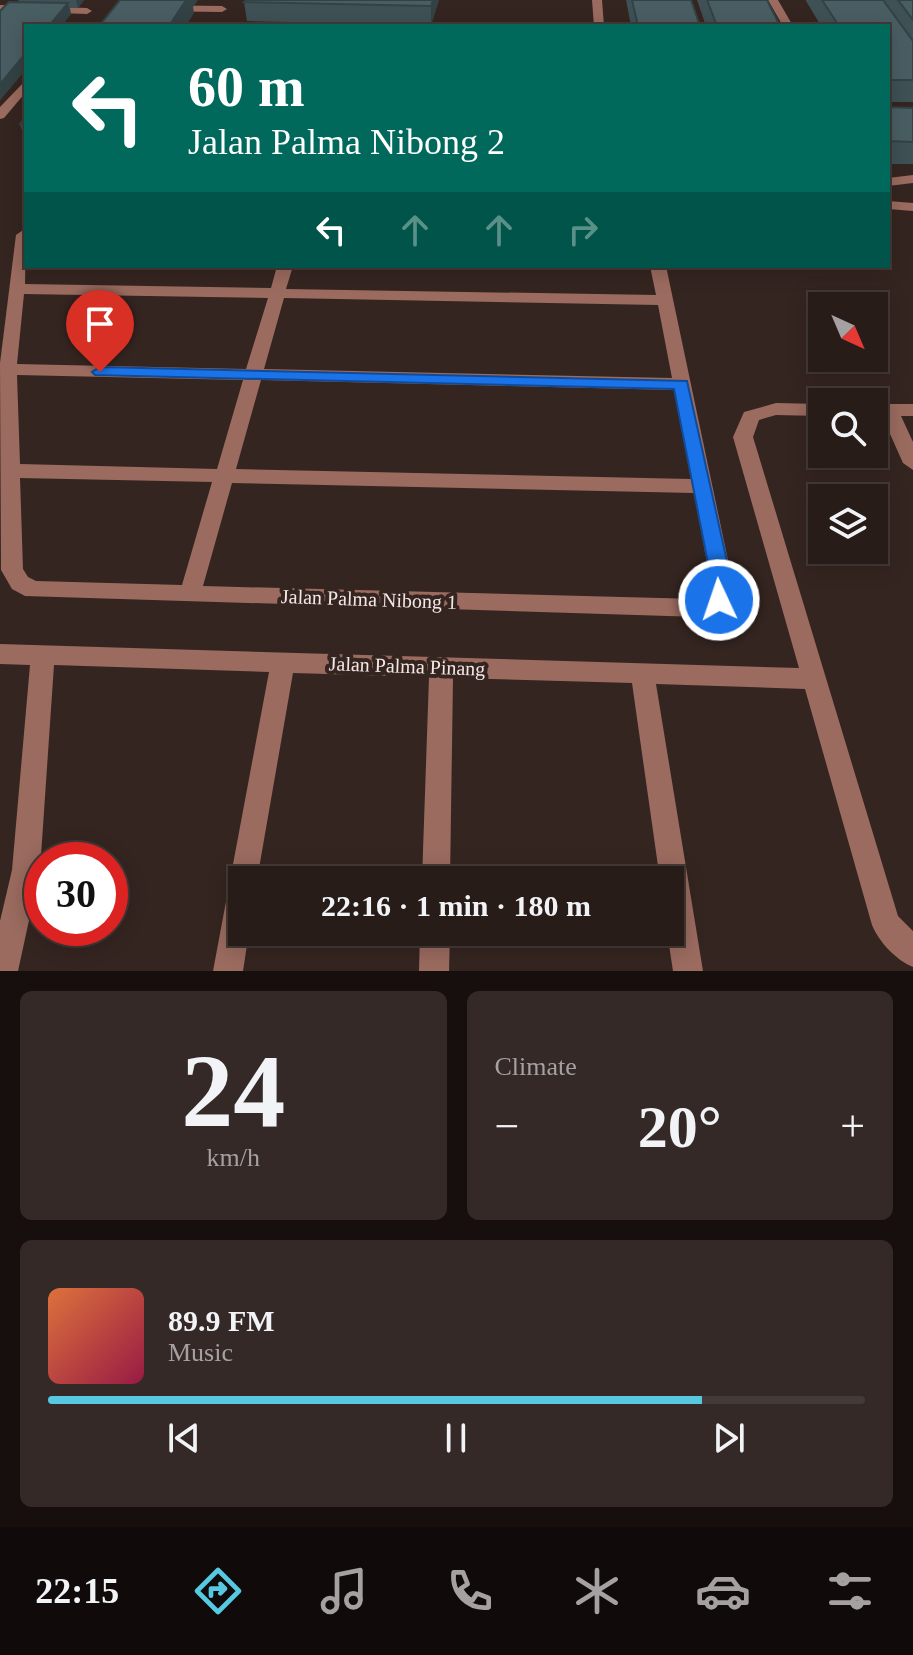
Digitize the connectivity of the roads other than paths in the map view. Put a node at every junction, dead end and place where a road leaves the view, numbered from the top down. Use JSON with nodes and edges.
{"nodes":[{"id":1,"x":96,"y":0,"type":"edge"},
{"id":2,"x":136,"y":0,"type":"edge"},
{"id":3,"x":597,"y":0,"type":"edge"},
{"id":4,"x":773,"y":0,"type":"edge"},
{"id":5,"x":9,"y":6,"type":"edge"},
{"id":6,"x":222,"y":9,"type":"edge"},
{"id":7,"x":87,"y":11,"type":"junction"},
{"id":8,"x":0,"y":17,"type":"edge"},
{"id":9,"x":76,"y":24,"type":"edge"},
{"id":10,"x":599,"y":24,"type":"edge"},
{"id":11,"x":787,"y":24,"type":"edge"},
{"id":12,"x":24,"y":86,"type":"edge"},
{"id":13,"x":0,"y":115,"type":"edge"},
{"id":14,"x":913,"y":179,"type":"edge"},
{"id":15,"x":890,"y":182,"type":"edge"},
{"id":16,"x":890,"y":205,"type":"edge"},
{"id":17,"x":913,"y":207,"type":"edge"},
{"id":18,"x":24,"y":234,"type":"edge"},
{"id":19,"x":284,"y":268,"type":"edge"},
{"id":20,"x":658,"y":268,"type":"edge"},
{"id":21,"x":17,"y":289,"type":"junction"},
{"id":22,"x":277,"y":293,"type":"junction"},
{"id":23,"x":665,"y":300,"type":"junction"},
{"id":24,"x":4,"y":370,"type":"edge"},
{"id":25,"x":253,"y":375,"type":"junction"},
{"id":26,"x":681,"y":384,"type":"junction"},
{"id":27,"x":808,"y":410,"type":"edge"},
{"id":28,"x":888,"y":410,"type":"edge"},
{"id":29,"x":913,"y":410,"type":"edge"},
{"id":30,"x":888,"y":420,"type":"edge"},
{"id":31,"x":913,"y":463,"type":"edge"},
{"id":32,"x":10,"y":471,"type":"junction"},
{"id":33,"x":224,"y":476,"type":"junction"},
{"id":34,"x":702,"y":486,"type":"junction"},
{"id":35,"x":190,"y":594,"type":"junction"},
{"id":36,"x":0,"y":654,"type":"edge"},
{"id":37,"x":43,"y":656,"type":"junction"},
{"id":38,"x":283,"y":662,"type":"junction"},
{"id":39,"x":441,"y":667,"type":"junction"},
{"id":40,"x":642,"y":673,"type":"junction"},
{"id":41,"x":814,"y":679,"type":"junction"},
{"id":42,"x":245,"y":866,"type":"edge"},
{"id":43,"x":436,"y":866,"type":"edge"},
{"id":44,"x":232,"y":946,"type":"edge"},
{"id":45,"x":435,"y":946,"type":"edge"},
{"id":46,"x":913,"y":952,"type":"edge"},
{"id":47,"x":3,"y":971,"type":"edge"},
{"id":48,"x":228,"y":971,"type":"edge"},
{"id":49,"x":434,"y":971,"type":"edge"},
{"id":50,"x":688,"y":971,"type":"edge"}],
"edges":[{"from":1,"to":7,"type":"street"},
{"from":2,"to":6,"type":"street"},
{"from":3,"to":10,"type":"street"},
{"from":4,"to":11,"type":"street"},
{"from":5,"to":7,"type":"street"},
{"from":5,"to":8,"type":"street"},
{"from":7,"to":9,"type":"street"},
{"from":12,"to":13,"type":"street"},
{"from":14,"to":15,"type":"street"},
{"from":16,"to":17,"type":"street"},
{"from":18,"to":21,"type":"street"},
{"from":19,"to":22,"type":"street"},
{"from":20,"to":23,"type":"street"},
{"from":21,"to":22,"type":"street"},
{"from":21,"to":24,"type":"street"},
{"from":22,"to":23,"type":"street"},
{"from":22,"to":25,"type":"street"},
{"from":23,"to":26,"type":"street"},
{"from":24,"to":25,"type":"street"},
{"from":24,"to":32,"type":"street"},
{"from":25,"to":26,"type":"street"},
{"from":25,"to":33,"type":"street"},
{"from":26,"to":34,"type":"street"},
{"from":27,"to":41,"type":"street"},
{"from":28,"to":29,"type":"street"},
{"from":30,"to":31,"type":"street"},
{"from":32,"to":33,"type":"street"},
{"from":32,"to":35,"type":"street","name":"Jalan Palma Nibong 1"},
{"from":33,"to":34,"type":"street"},
{"from":33,"to":35,"type":"street"},
{"from":34,"to":35,"type":"street","name":"Jalan Palma Nibong 1"},
{"from":36,"to":37,"type":"street","name":"Jalan Palma Pinang"},
{"from":37,"to":38,"type":"street","name":"Jalan Palma Pinang"},
{"from":37,"to":47,"type":"street"},
{"from":38,"to":39,"type":"street","name":"Jalan Palma Pinang"},
{"from":38,"to":42,"type":"street"},
{"from":39,"to":40,"type":"street","name":"Jalan Palma Pinang"},
{"from":39,"to":43,"type":"street"},
{"from":40,"to":41,"type":"street","name":"Jalan Palma Pinang"},
{"from":40,"to":50,"type":"street"},
{"from":41,"to":46,"type":"street"},
{"from":44,"to":48,"type":"street"},
{"from":45,"to":49,"type":"street"}]}
